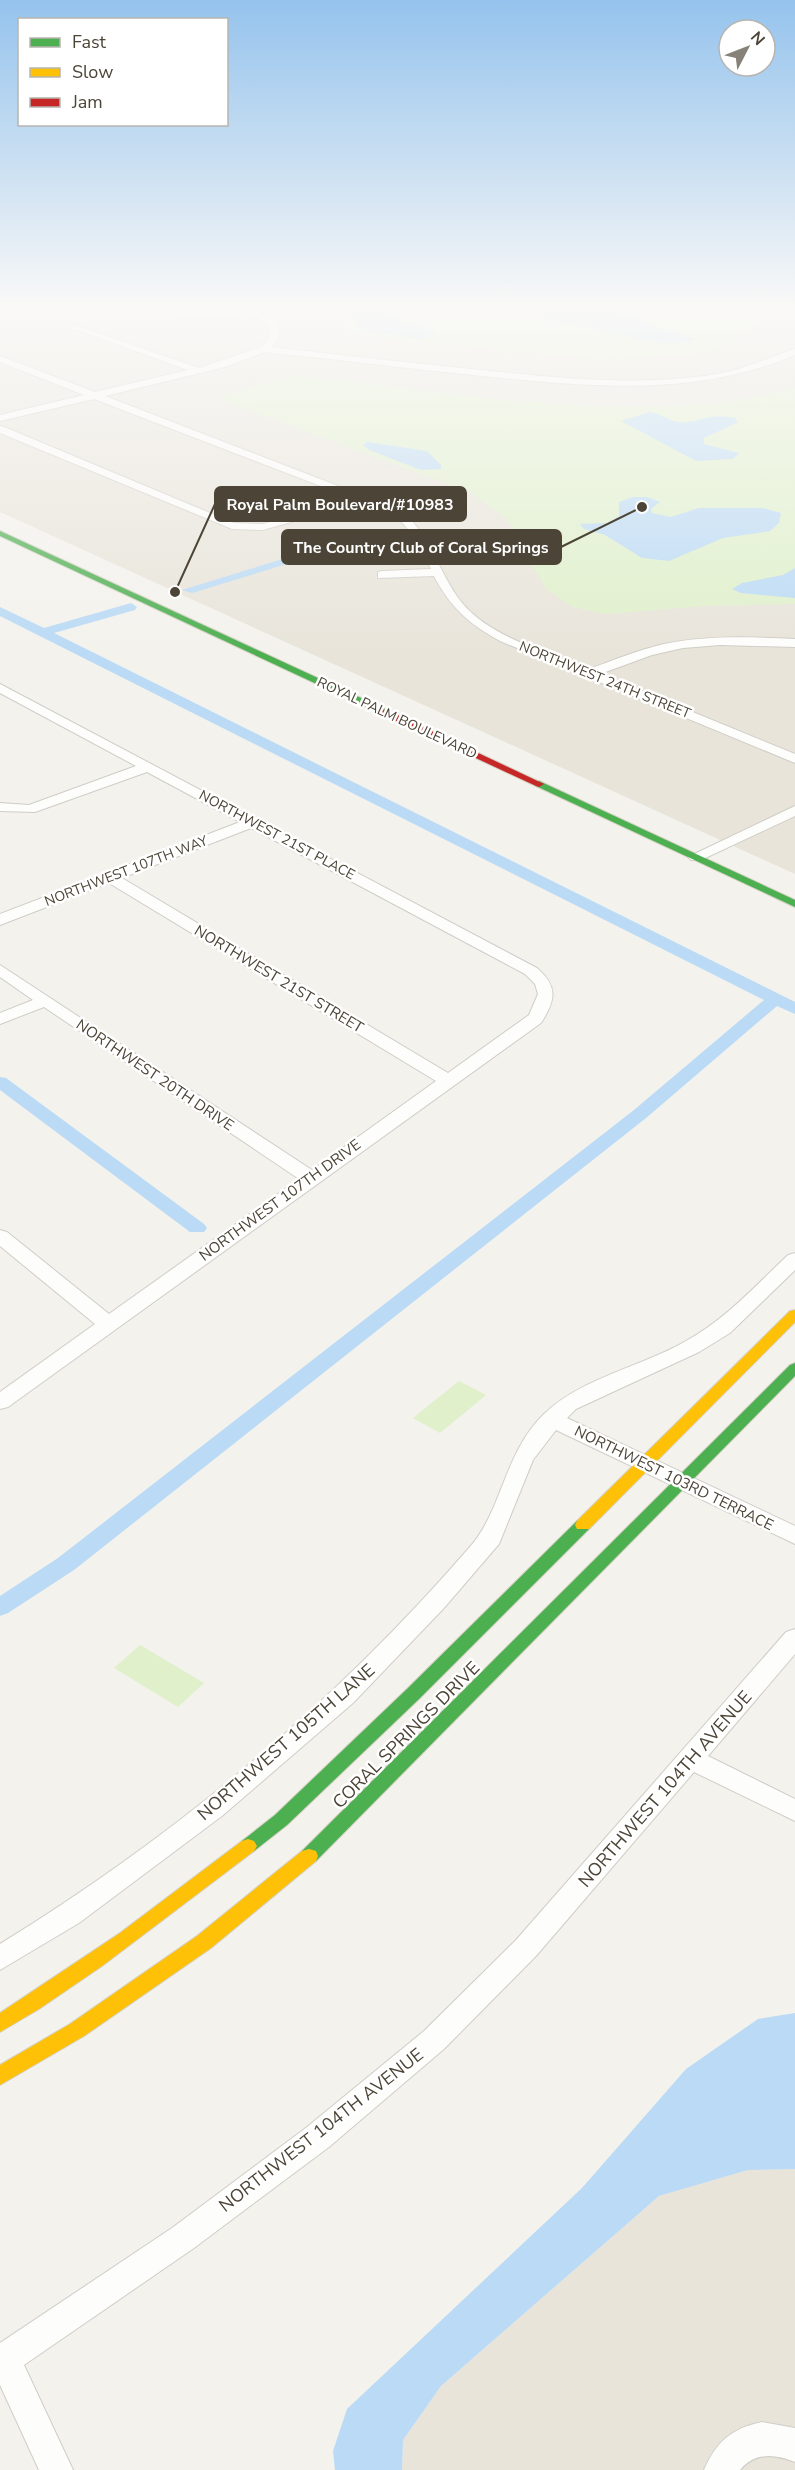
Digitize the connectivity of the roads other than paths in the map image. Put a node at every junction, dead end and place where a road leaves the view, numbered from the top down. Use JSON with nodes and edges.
{"nodes":[{"id":1,"x":169,"y":424,"type":"edge"},
{"id":2,"x":0,"y":429,"type":"edge"},
{"id":3,"x":362,"y":499,"type":"junction"},
{"id":4,"x":0,"y":521,"type":"edge"},
{"id":5,"x":0,"y":533,"type":"edge"},
{"id":6,"x":439,"y":572,"type":"junction"},
{"id":7,"x":382,"y":575,"type":"dead end"},
{"id":8,"x":795,"y":644,"type":"edge"},
{"id":9,"x":590,"y":674,"type":"junction"},
{"id":10,"x":0,"y":688,"type":"edge"},
{"id":11,"x":795,"y":759,"type":"edge"},
{"id":12,"x":147,"y":767,"type":"junction"},
{"id":13,"x":560,"y":778,"type":"dead end"},
{"id":14,"x":6,"y":808,"type":"edge"},
{"id":15,"x":795,"y":810,"type":"edge"},
{"id":16,"x":253,"y":822,"type":"junction"},
{"id":17,"x":693,"y":839,"type":"dead end"},
{"id":18,"x":714,"y":849,"type":"junction"},
{"id":19,"x":696,"y":857,"type":"junction"},
{"id":20,"x":734,"y":858,"type":"dead end"},
{"id":21,"x":110,"y":877,"type":"junction"},
{"id":22,"x":795,"y":904,"type":"edge"},
{"id":23,"x":0,"y":920,"type":"edge"},
{"id":24,"x":0,"y":970,"type":"edge"},
{"id":25,"x":546,"y":991,"type":"joint"},
{"id":26,"x":45,"y":1001,"type":"junction"},
{"id":27,"x":0,"y":1019,"type":"edge"},
{"id":28,"x":447,"y":1080,"type":"junction"},
{"id":29,"x":311,"y":1178,"type":"junction"},
{"id":30,"x":0,"y":1236,"type":"edge"},
{"id":31,"x":795,"y":1260,"type":"edge"},
{"id":32,"x":795,"y":1314,"type":"edge"},
{"id":33,"x":108,"y":1324,"type":"junction"},
{"id":34,"x":795,"y":1368,"type":"edge"},
{"id":35,"x":0,"y":1402,"type":"edge"},
{"id":36,"x":552,"y":1419,"type":"junction"},
{"id":37,"x":643,"y":1464,"type":"junction"},
{"id":38,"x":682,"y":1482,"type":"junction"},
{"id":39,"x":795,"y":1536,"type":"edge"},
{"id":40,"x":795,"y":1638,"type":"edge"},
{"id":41,"x":692,"y":1760,"type":"junction"},
{"id":42,"x":795,"y":1811,"type":"edge"},
{"id":43,"x":0,"y":1958,"type":"edge"},
{"id":44,"x":0,"y":2023,"type":"edge"},
{"id":45,"x":0,"y":2076,"type":"edge"},
{"id":46,"x":2,"y":2361,"type":"edge"},
{"id":47,"x":795,"y":2445,"type":"edge"},
{"id":48,"x":56,"y":2470,"type":"edge"},
{"id":49,"x":721,"y":2470,"type":"edge"}],
"edges":[{"from":1,"to":3,"type":"street","name":"NORTHWEST 24TH STREET"},
{"from":2,"to":3,"type":"street"},
{"from":3,"to":6,"type":"street","name":"NORTHWEST 24TH STREET"},
{"from":4,"to":13,"type":"main road","name":"ROYAL PALM BOULEVARD"},
{"from":5,"to":19,"type":"main road","name":"ROYAL PALM BOULEVARD"},
{"from":6,"to":7,"type":"street"},
{"from":6,"to":9,"type":"street","name":"NORTHWEST 24TH STREET"},
{"from":8,"to":9,"type":"street"},
{"from":9,"to":11,"type":"street","name":"NORTHWEST 24TH STREET"},
{"from":10,"to":12,"type":"street","name":"NORTHWEST 21ST PLACE"},
{"from":12,"to":14,"type":"street"},
{"from":12,"to":16,"type":"street","name":"NORTHWEST 21ST PLACE"},
{"from":15,"to":18,"type":"street"},
{"from":16,"to":21,"type":"street","name":"NORTHWEST 107TH WAY"},
{"from":16,"to":25,"type":"street","name":"NORTHWEST 21ST PLACE"},
{"from":17,"to":18,"type":"main road"},
{"from":18,"to":19,"type":"street"},
{"from":18,"to":20,"type":"main road"},
{"from":19,"to":22,"type":"main road","name":"ROYAL PALM BOULEVARD"},
{"from":21,"to":23,"type":"street","name":"NORTHWEST 107TH WAY"},
{"from":21,"to":28,"type":"street","name":"NORTHWEST 21ST STREET"},
{"from":24,"to":26,"type":"street","name":"NORTHWEST 20TH DRIVE"},
{"from":25,"to":28,"type":"street","name":"NORTHWEST 107TH DRIVE"},
{"from":26,"to":27,"type":"street"},
{"from":26,"to":29,"type":"street","name":"NORTHWEST 20TH DRIVE"},
{"from":28,"to":29,"type":"street","name":"NORTHWEST 107TH DRIVE"},
{"from":29,"to":33,"type":"street","name":"NORTHWEST 107TH DRIVE"},
{"from":30,"to":33,"type":"street"},
{"from":31,"to":36,"type":"street","name":"NORTHWEST 105TH LANE"},
{"from":32,"to":37,"type":"main road","name":"CORAL SPRINGS DRIVE"},
{"from":33,"to":35,"type":"street","name":"NORTHWEST 107TH DRIVE"},
{"from":34,"to":38,"type":"main road","name":"CORAL SPRINGS DRIVE"},
{"from":36,"to":37,"type":"street","name":"NORTHWEST 103RD TERRACE"},
{"from":36,"to":43,"type":"street","name":"NORTHWEST 105TH LANE"},
{"from":37,"to":38,"type":"street","name":"NORTHWEST 103RD TERRACE"},
{"from":37,"to":44,"type":"main road","name":"CORAL SPRINGS DRIVE"},
{"from":38,"to":39,"type":"street","name":"NORTHWEST 103RD TERRACE"},
{"from":38,"to":45,"type":"main road","name":"CORAL SPRINGS DRIVE"},
{"from":40,"to":41,"type":"street","name":"NORTHWEST 104TH AVENUE"},
{"from":41,"to":42,"type":"street"},
{"from":41,"to":46,"type":"street","name":"NORTHWEST 104TH AVENUE"},
{"from":46,"to":48,"type":"street"},
{"from":47,"to":49,"type":"street"}]}
